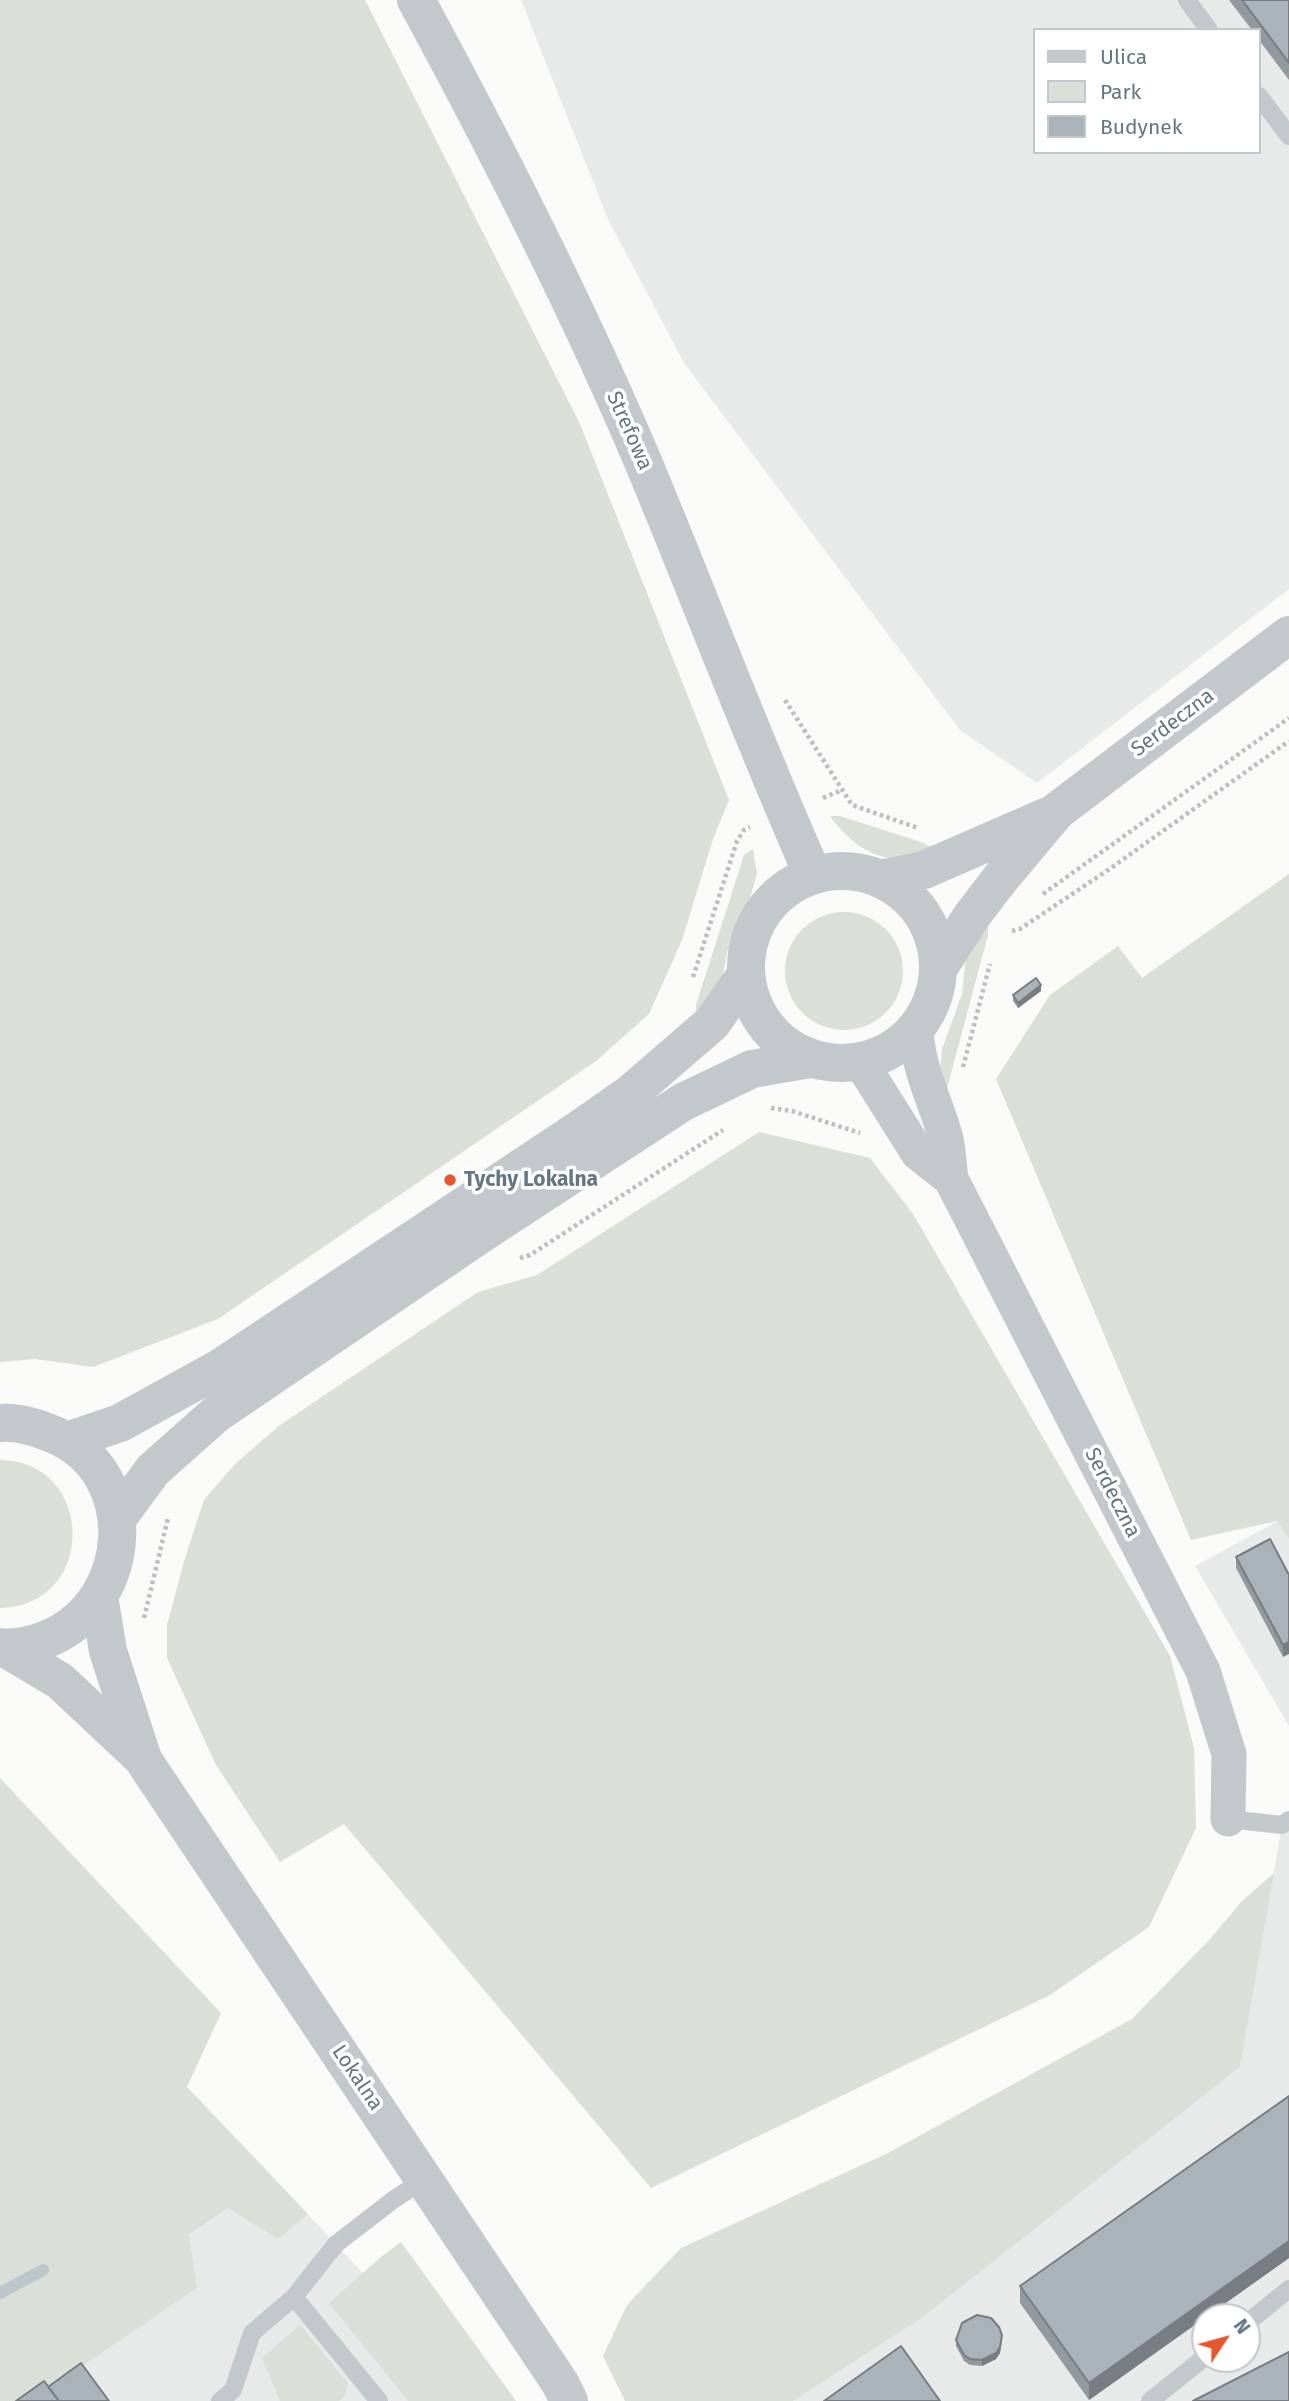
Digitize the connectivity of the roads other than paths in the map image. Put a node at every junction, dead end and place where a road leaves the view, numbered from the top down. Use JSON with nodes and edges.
{"nodes":[{"id":1,"x":416,"y":0,"type":"edge"},
{"id":2,"x":1187,"y":0,"type":"edge"},
{"id":3,"x":1208,"y":28,"type":"edge"},
{"id":4,"x":1261,"y":99,"type":"edge"},
{"id":5,"x":1289,"y":136,"type":"edge"},
{"id":6,"x":1289,"y":635,"type":"edge"},
{"id":7,"x":1057,"y":811,"type":"junction"},
{"id":8,"x":813,"y":875,"type":"junction"},
{"id":9,"x":880,"y":879,"type":"junction"},
{"id":10,"x":938,"y":969,"type":"junction"},
{"id":11,"x":745,"y":976,"type":"junction"},
{"id":12,"x":916,"y":1029,"type":"junction"},
{"id":13,"x":810,"y":1059,"type":"junction"},
{"id":14,"x":860,"y":1061,"type":"junction"},
{"id":15,"x":951,"y":1179,"type":"junction"},
{"id":16,"x":0,"y":1423,"type":"edge"},
{"id":17,"x":67,"y":1441,"type":"junction"},
{"id":18,"x":117,"y":1519,"type":"junction"},
{"id":19,"x":99,"y":1596,"type":"junction"},
{"id":20,"x":3,"y":1647,"type":"edge"},
{"id":21,"x":142,"y":1758,"type":"junction"},
{"id":22,"x":1228,"y":1819,"type":"joint"},
{"id":23,"x":1289,"y":1821,"type":"edge"},
{"id":24,"x":425,"y":2179,"type":"junction"},
{"id":25,"x":1289,"y":2289,"type":"edge"},
{"id":26,"x":294,"y":2297,"type":"junction"},
{"id":27,"x":1261,"y":2312,"type":"edge"},
{"id":28,"x":1191,"y":2368,"type":"edge"},
{"id":29,"x":220,"y":2401,"type":"edge"},
{"id":30,"x":379,"y":2401,"type":"edge"},
{"id":31,"x":569,"y":2401,"type":"edge"},
{"id":32,"x":1150,"y":2401,"type":"edge"}],
"edges":[{"from":1,"to":8,"type":"street","name":"Strefowa"},
{"from":2,"to":3,"type":"lane"},
{"from":4,"to":5,"type":"lane"},
{"from":6,"to":7,"type":"street","name":"Serdeczna"},
{"from":7,"to":9,"type":"street","name":"Serdeczna"},
{"from":7,"to":10,"type":"street","name":"Serdeczna"},
{"from":8,"to":9,"type":"street"},
{"from":8,"to":11,"type":"street"},
{"from":9,"to":10,"type":"street"},
{"from":10,"to":12,"type":"street"},
{"from":11,"to":13,"type":"street"},
{"from":11,"to":17,"type":"street"},
{"from":12,"to":14,"type":"street"},
{"from":12,"to":15,"type":"street"},
{"from":13,"to":14,"type":"street"},
{"from":13,"to":18,"type":"street"},
{"from":14,"to":15,"type":"street"},
{"from":15,"to":22,"type":"street","name":"Serdeczna"},
{"from":16,"to":17,"type":"street"},
{"from":17,"to":18,"type":"street"},
{"from":18,"to":19,"type":"street"},
{"from":19,"to":20,"type":"street"},
{"from":19,"to":21,"type":"street","name":"Lokalna"},
{"from":20,"to":21,"type":"street","name":"Lokalna"},
{"from":21,"to":24,"type":"street","name":"Lokalna"},
{"from":22,"to":23,"type":"lane"},
{"from":24,"to":26,"type":"lane"},
{"from":24,"to":31,"type":"street","name":"Lokalna"},
{"from":25,"to":27,"type":"lane"},
{"from":26,"to":29,"type":"lane"},
{"from":26,"to":30,"type":"lane"},
{"from":28,"to":32,"type":"lane"}]}
